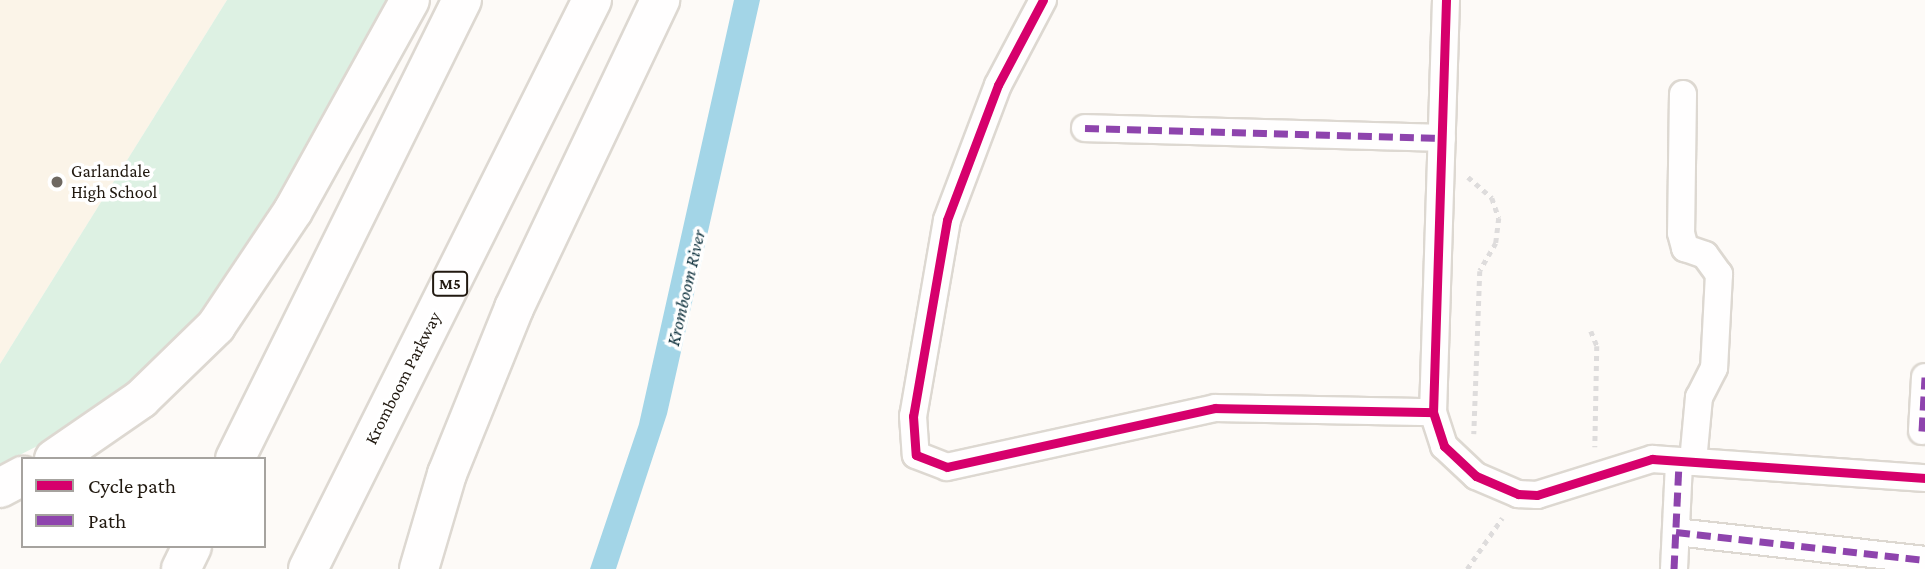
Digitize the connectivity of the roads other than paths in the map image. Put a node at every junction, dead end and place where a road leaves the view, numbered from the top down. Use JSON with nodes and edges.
{"nodes":[{"id":1,"x":410,"y":0,"type":"edge"},
{"id":2,"x":462,"y":0,"type":"edge"},
{"id":3,"x":592,"y":0,"type":"edge"},
{"id":4,"x":660,"y":0,"type":"edge"},
{"id":5,"x":1043,"y":0,"type":"edge"},
{"id":6,"x":1446,"y":0,"type":"edge"},
{"id":7,"x":1683,"y":94,"type":"dead end"},
{"id":8,"x":1085,"y":128,"type":"dead end"},
{"id":9,"x":1442,"y":138,"type":"junction"},
{"id":10,"x":1925,"y":377,"type":"edge"},
{"id":11,"x":1433,"y":412,"type":"junction"},
{"id":12,"x":1922,"y":430,"type":"dead end"},
{"id":13,"x":57,"y":457,"type":"edge"},
{"id":14,"x":236,"y":457,"type":"edge"},
{"id":15,"x":1686,"y":462,"type":"junction"},
{"id":16,"x":21,"y":478,"type":"edge"},
{"id":17,"x":1925,"y":478,"type":"edge"},
{"id":18,"x":0,"y":488,"type":"edge"},
{"id":19,"x":1676,"y":533,"type":"junction"},
{"id":20,"x":191,"y":548,"type":"edge"},
{"id":21,"x":1925,"y":560,"type":"edge"},
{"id":22,"x":181,"y":569,"type":"edge"},
{"id":23,"x":308,"y":569,"type":"edge"},
{"id":24,"x":419,"y":569,"type":"edge"},
{"id":25,"x":1674,"y":569,"type":"edge"}],
"edges":[{"from":1,"to":13,"type":"highway"},
{"from":2,"to":14,"type":"highway"},
{"from":3,"to":23,"type":"highway","name":"Kromboom Parkway","number":"M5"},
{"from":4,"to":24,"type":"highway"},
{"from":5,"to":11,"type":"street"},
{"from":6,"to":9,"type":"street"},
{"from":7,"to":15,"type":"street"},
{"from":8,"to":9,"type":"street"},
{"from":9,"to":11,"type":"street"},
{"from":10,"to":12,"type":"street"},
{"from":11,"to":15,"type":"street"},
{"from":15,"to":17,"type":"street"},
{"from":15,"to":19,"type":"street"},
{"from":16,"to":18,"type":"highway"},
{"from":19,"to":21,"type":"street"},
{"from":19,"to":25,"type":"street"},
{"from":20,"to":22,"type":"highway"}]}
